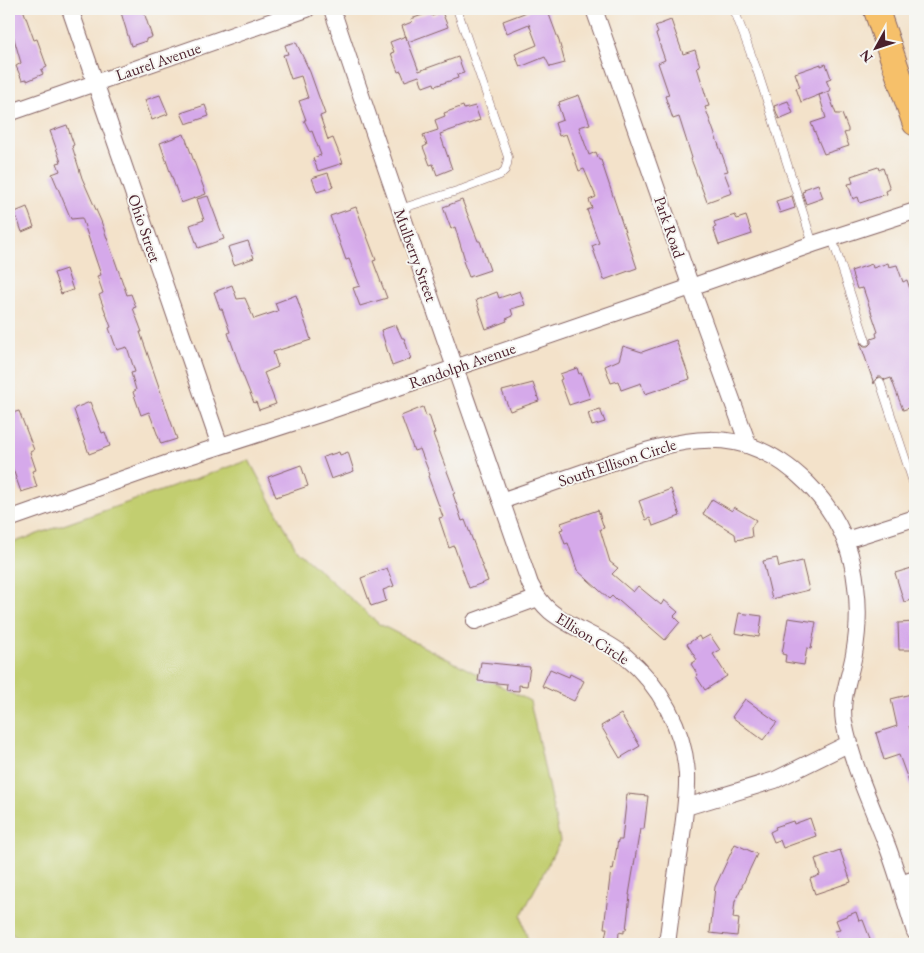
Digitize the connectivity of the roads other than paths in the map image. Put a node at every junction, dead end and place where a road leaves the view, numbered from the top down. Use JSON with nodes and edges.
{"nodes":[{"id":1,"x":70,"y":9,"type":"edge"},
{"id":2,"x":307,"y":9,"type":"edge"},
{"id":3,"x":332,"y":9,"type":"edge"},
{"id":4,"x":457,"y":9,"type":"edge"},
{"id":5,"x":594,"y":9,"type":"edge"},
{"id":6,"x":734,"y":9,"type":"edge"},
{"id":7,"x":876,"y":9,"type":"edge"},
{"id":8,"x":96,"y":83,"type":"junction"},
{"id":9,"x":9,"y":113,"type":"edge"},
{"id":10,"x":915,"y":123,"type":"edge"},
{"id":11,"x":400,"y":209,"type":"junction"},
{"id":12,"x":915,"y":211,"type":"edge"},
{"id":13,"x":832,"y":238,"type":"junction"},
{"id":14,"x":813,"y":244,"type":"junction"},
{"id":15,"x":691,"y":287,"type":"junction"},
{"id":16,"x":866,"y":341,"type":"dead end"},
{"id":17,"x":456,"y":367,"type":"junction"},
{"id":18,"x":880,"y":382,"type":"dead end"},
{"id":19,"x":748,"y":444,"type":"junction"},
{"id":20,"x":220,"y":446,"type":"junction"},
{"id":21,"x":915,"y":488,"type":"edge"},
{"id":22,"x":501,"y":500,"type":"junction"},
{"id":23,"x":915,"y":518,"type":"edge"},
{"id":24,"x":9,"y":519,"type":"edge"},
{"id":25,"x":846,"y":540,"type":"junction"},
{"id":26,"x":538,"y":598,"type":"junction"},
{"id":27,"x":475,"y":621,"type":"dead end"},
{"id":28,"x":850,"y":743,"type":"junction"},
{"id":29,"x":686,"y":807,"type":"junction"},
{"id":30,"x":915,"y":879,"type":"edge"},
{"id":31,"x":900,"y":884,"type":"junction"},
{"id":32,"x":915,"y":932,"type":"edge"},
{"id":33,"x":667,"y":944,"type":"edge"}],
"edges":[{"from":1,"to":8,"type":"street","name":"Ohio Street"},
{"from":2,"to":8,"type":"street","name":"Laurel Avenue"},
{"from":3,"to":11,"type":"street","name":"Mulberry Street"},
{"from":4,"to":11,"type":"lane"},
{"from":5,"to":15,"type":"street","name":"Park Road"},
{"from":6,"to":14,"type":"lane"},
{"from":7,"to":10,"type":"main road"},
{"from":8,"to":9,"type":"street","name":"Laurel Avenue"},
{"from":8,"to":20,"type":"street","name":"Ohio Street"},
{"from":11,"to":17,"type":"street","name":"Mulberry Street"},
{"from":12,"to":13,"type":"street","name":"Randolph Avenue"},
{"from":13,"to":14,"type":"street","name":"Randolph Avenue"},
{"from":13,"to":16,"type":"lane"},
{"from":14,"to":15,"type":"street","name":"Randolph Avenue"},
{"from":15,"to":17,"type":"street","name":"Randolph Avenue"},
{"from":15,"to":19,"type":"street","name":"Park Road"},
{"from":17,"to":20,"type":"street","name":"Randolph Avenue"},
{"from":17,"to":22,"type":"street","name":"Mulberry Street"},
{"from":18,"to":21,"type":"lane"},
{"from":19,"to":22,"type":"street","name":"South Ellison Circle"},
{"from":19,"to":25,"type":"street","name":"South Ellison Circle"},
{"from":20,"to":24,"type":"street","name":"Randolph Avenue"},
{"from":22,"to":26,"type":"street","name":"Ellison Circle"},
{"from":23,"to":25,"type":"street"},
{"from":25,"to":28,"type":"street","name":"South Ellison Circle"},
{"from":26,"to":27,"type":"street"},
{"from":26,"to":29,"type":"street","name":"Ellison Circle"},
{"from":28,"to":29,"type":"street"},
{"from":28,"to":31,"type":"street","name":"South Ellison Circle"},
{"from":29,"to":33,"type":"street","name":"Ellison Circle"},
{"from":30,"to":31,"type":"street"},
{"from":31,"to":32,"type":"street","name":"South Ellison Circle"}]}
